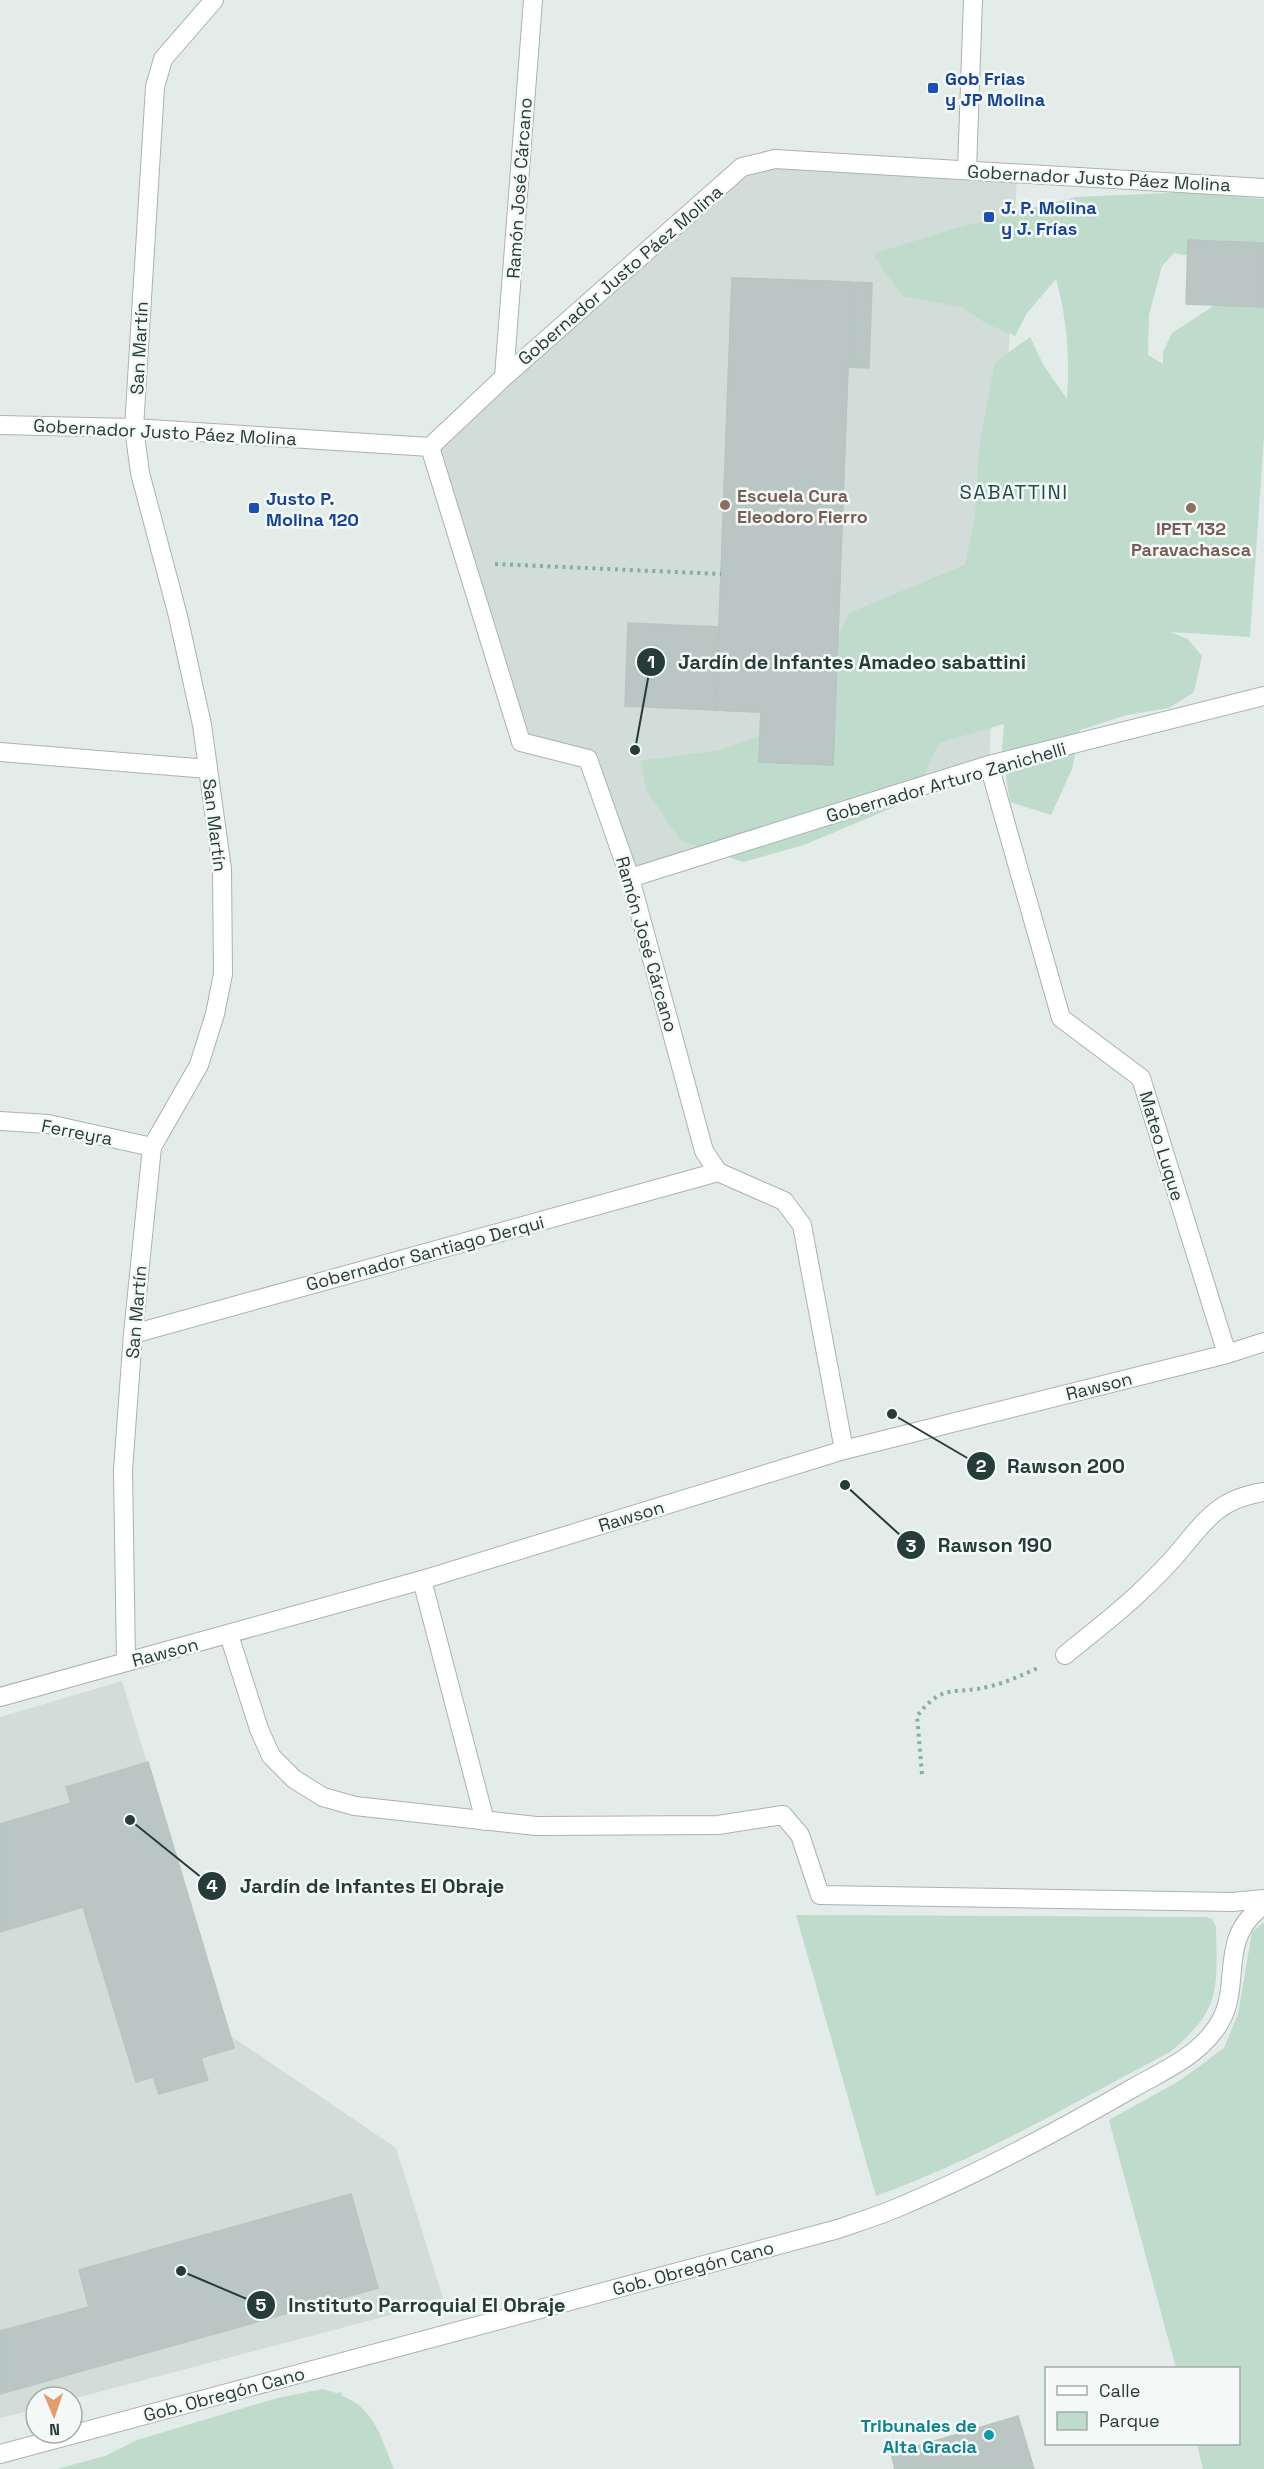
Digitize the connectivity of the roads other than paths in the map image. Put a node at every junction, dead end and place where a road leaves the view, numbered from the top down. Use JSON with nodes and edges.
{"nodes":[{"id":1,"x":214,"y":0,"type":"edge"},
{"id":2,"x":533,"y":0,"type":"edge"},
{"id":3,"x":973,"y":0,"type":"edge"},
{"id":4,"x":967,"y":170,"type":"junction"},
{"id":5,"x":1264,"y":188,"type":"edge"},
{"id":6,"x":504,"y":377,"type":"junction"},
{"id":7,"x":0,"y":424,"type":"edge"},
{"id":8,"x":134,"y":428,"type":"junction"},
{"id":9,"x":430,"y":447,"type":"junction"},
{"id":10,"x":1264,"y":696,"type":"edge"},
{"id":11,"x":0,"y":752,"type":"edge"},
{"id":12,"x":989,"y":765,"type":"junction"},
{"id":13,"x":208,"y":770,"type":"junction"},
{"id":14,"x":630,"y":878,"type":"junction"},
{"id":15,"x":0,"y":1121,"type":"edge"},
{"id":16,"x":152,"y":1147,"type":"junction"},
{"id":17,"x":718,"y":1172,"type":"junction"},
{"id":18,"x":133,"y":1334,"type":"junction"},
{"id":19,"x":1264,"y":1342,"type":"edge"},
{"id":20,"x":1227,"y":1354,"type":"junction"},
{"id":21,"x":844,"y":1450,"type":"junction"},
{"id":22,"x":1264,"y":1492,"type":"edge"},
{"id":23,"x":422,"y":1580,"type":"junction"},
{"id":24,"x":229,"y":1635,"type":"junction"},
{"id":25,"x":1065,"y":1655,"type":"road end"},
{"id":26,"x":126,"y":1662,"type":"junction"},
{"id":27,"x":0,"y":1697,"type":"edge"},
{"id":28,"x":485,"y":1821,"type":"junction"},
{"id":29,"x":1264,"y":1899,"type":"edge"},
{"id":30,"x":1232,"y":1902,"type":"junction"},
{"id":31,"x":1264,"y":1905,"type":"edge"},
{"id":32,"x":1233,"y":1950,"type":"junction"},
{"id":33,"x":0,"y":2454,"type":"edge"}],
"edges":[{"from":1,"to":8,"type":"street","name":"San Martín"},
{"from":2,"to":6,"type":"street","name":"Ramón José Cárcano"},
{"from":3,"to":4,"type":"street"},
{"from":4,"to":5,"type":"street","name":"Gobernador Justo Páez Molina"},
{"from":4,"to":6,"type":"street","name":"Gobernador Justo Páez Molina"},
{"from":6,"to":9,"type":"street","name":"Gobernador Justo Páez Molina"},
{"from":7,"to":8,"type":"street","name":"Gobernador Justo Páez Molina"},
{"from":8,"to":9,"type":"street","name":"Gobernador Justo Páez Molina"},
{"from":8,"to":13,"type":"street","name":"San Martín"},
{"from":9,"to":14,"type":"street","name":"Ramón José Cárcano"},
{"from":10,"to":12,"type":"street","name":"Gobernador Arturo Zanichelli"},
{"from":11,"to":13,"type":"street"},
{"from":12,"to":14,"type":"street","name":"Gobernador Arturo Zanichelli"},
{"from":12,"to":20,"type":"street","name":"Mateo Luque"},
{"from":13,"to":16,"type":"street","name":"San Martín"},
{"from":14,"to":17,"type":"street","name":"Ramón José Cárcano"},
{"from":15,"to":16,"type":"street","name":"Ferreyra"},
{"from":16,"to":18,"type":"street","name":"San Martín"},
{"from":17,"to":18,"type":"street","name":"Gobernador Santiago Derqui"},
{"from":17,"to":21,"type":"street"},
{"from":18,"to":26,"type":"street","name":"San Martín"},
{"from":19,"to":20,"type":"street","name":"Rawson"},
{"from":20,"to":21,"type":"street","name":"Rawson"},
{"from":21,"to":23,"type":"street","name":"Rawson"},
{"from":22,"to":25,"type":"street"},
{"from":23,"to":24,"type":"street","name":"Rawson"},
{"from":23,"to":28,"type":"street"},
{"from":24,"to":26,"type":"street","name":"Rawson"},
{"from":24,"to":28,"type":"street"},
{"from":26,"to":27,"type":"street","name":"Rawson"},
{"from":28,"to":30,"type":"street"},
{"from":29,"to":30,"type":"street"},
{"from":30,"to":32,"type":"street"},
{"from":31,"to":32,"type":"street","name":"Gob. Obregón Cano"},
{"from":32,"to":33,"type":"street","name":"Gob. Obregón Cano"}]}
